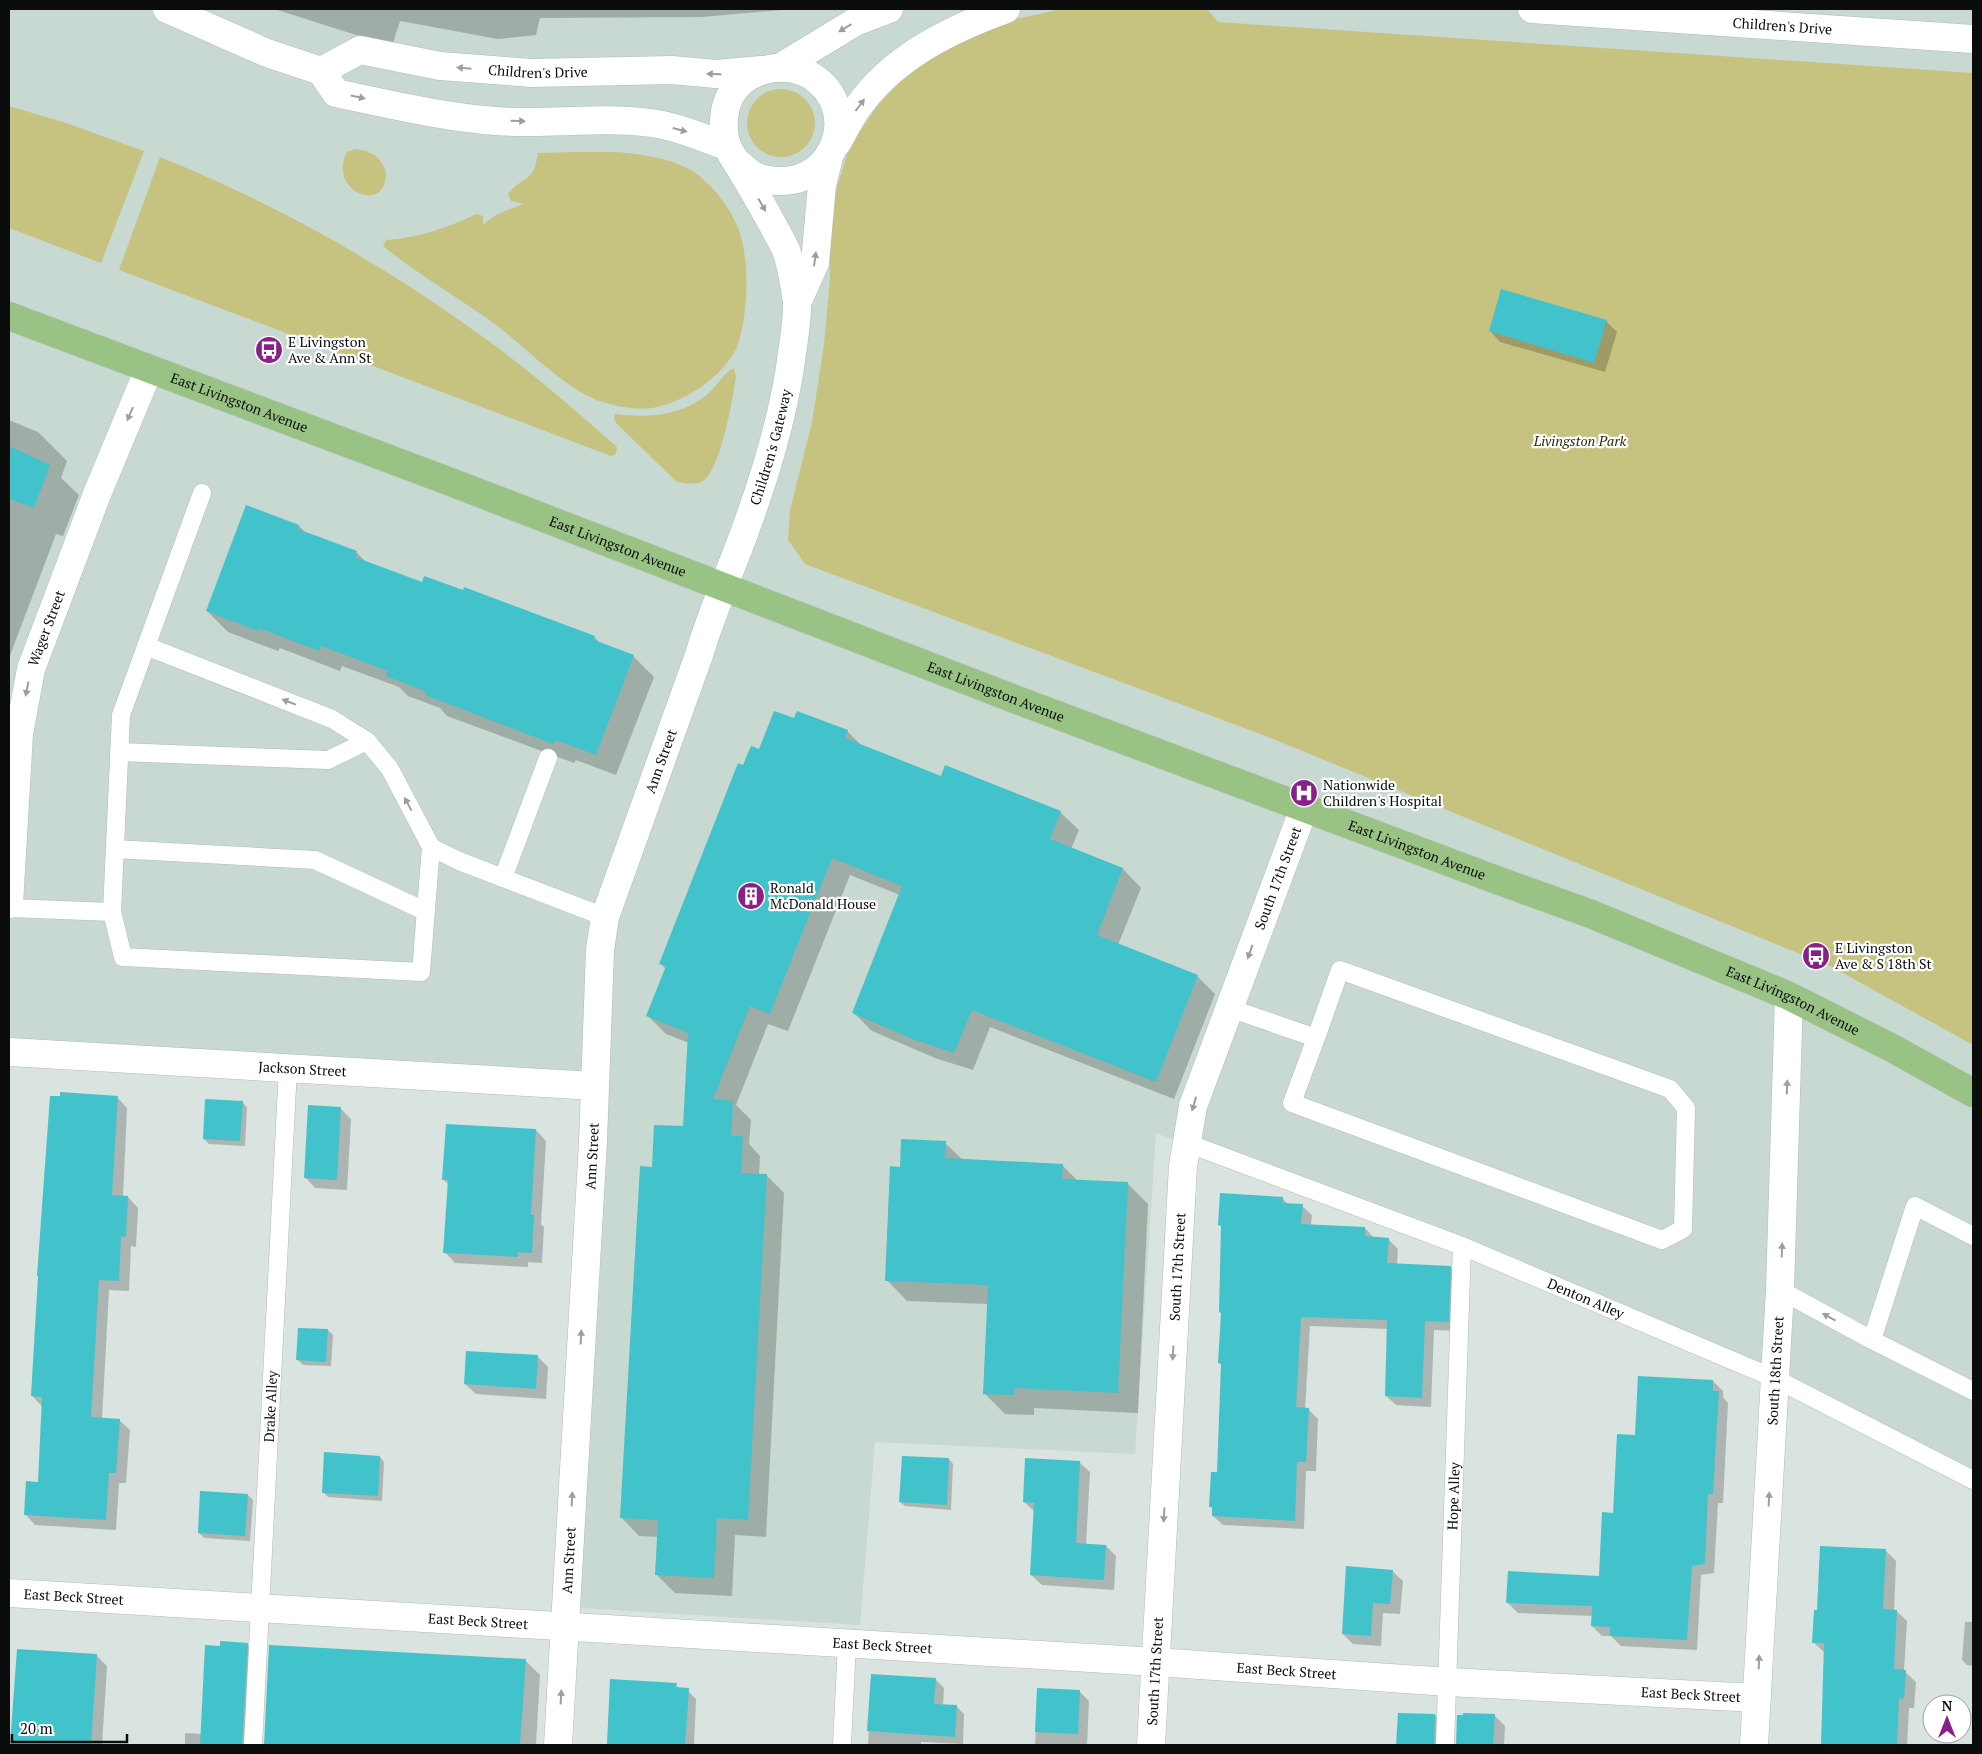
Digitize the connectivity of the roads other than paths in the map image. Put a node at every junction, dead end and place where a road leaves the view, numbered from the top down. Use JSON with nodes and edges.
{"nodes":[{"id":1,"x":167,"y":9,"type":"edge"},
{"id":2,"x":889,"y":9,"type":"edge"},
{"id":3,"x":1006,"y":9,"type":"edge"},
{"id":4,"x":1540,"y":9,"type":"edge"},
{"id":5,"x":1973,"y":39,"type":"edge"},
{"id":6,"x":772,"y":68,"type":"junction"},
{"id":7,"x":321,"y":71,"type":"junction"},
{"id":8,"x":833,"y":150,"type":"junction"},
{"id":9,"x":732,"y":155,"type":"junction"},
{"id":10,"x":797,"y":304,"type":"junction"},
{"id":11,"x":9,"y":316,"type":"edge"},
{"id":12,"x":149,"y":369,"type":"junction"},
{"id":13,"x":202,"y":493,"type":"dead end"},
{"id":14,"x":723,"y":587,"type":"junction"},
{"id":15,"x":146,"y":646,"type":"junction"},
{"id":16,"x":367,"y":741,"type":"junction"},
{"id":17,"x":119,"y":752,"type":"junction"},
{"id":18,"x":548,"y":758,"type":"dead end"},
{"id":19,"x":13,"y":763,"type":"edge"},
{"id":20,"x":1304,"y":808,"type":"junction"},
{"id":21,"x":430,"y":847,"type":"junction"},
{"id":22,"x":115,"y":849,"type":"junction"},
{"id":23,"x":503,"y":878,"type":"junction"},
{"id":24,"x":9,"y":904,"type":"edge"},
{"id":25,"x":9,"y":908,"type":"edge"},
{"id":26,"x":425,"y":911,"type":"junction"},
{"id":27,"x":112,"y":912,"type":"junction"},
{"id":28,"x":605,"y":917,"type":"junction"},
{"id":29,"x":1789,"y":996,"type":"junction"},
{"id":30,"x":1229,"y":1008,"type":"junction"},
{"id":31,"x":1316,"y":1038,"type":"junction"},
{"id":32,"x":9,"y":1052,"type":"edge"},
{"id":33,"x":288,"y":1068,"type":"junction"},
{"id":34,"x":595,"y":1086,"type":"junction"},
{"id":35,"x":1973,"y":1093,"type":"edge"},
{"id":36,"x":1186,"y":1143,"type":"junction"},
{"id":37,"x":1973,"y":1236,"type":"edge"},
{"id":38,"x":1462,"y":1246,"type":"junction"},
{"id":39,"x":1780,"y":1290,"type":"junction"},
{"id":40,"x":1872,"y":1340,"type":"junction"},
{"id":41,"x":1776,"y":1379,"type":"junction"},
{"id":42,"x":1973,"y":1391,"type":"edge"},
{"id":43,"x":1973,"y":1480,"type":"edge"},
{"id":44,"x":9,"y":1593,"type":"edge"},
{"id":45,"x":259,"y":1608,"type":"junction"},
{"id":46,"x":565,"y":1627,"type":"junction"},
{"id":47,"x":847,"y":1643,"type":"junction"},
{"id":48,"x":1156,"y":1662,"type":"junction"},
{"id":49,"x":1449,"y":1682,"type":"junction"},
{"id":50,"x":1757,"y":1698,"type":"junction"},
{"id":51,"x":253,"y":1745,"type":"edge"},
{"id":52,"x":558,"y":1745,"type":"edge"},
{"id":53,"x":842,"y":1745,"type":"edge"},
{"id":54,"x":1151,"y":1745,"type":"edge"},
{"id":55,"x":1446,"y":1745,"type":"edge"},
{"id":56,"x":1754,"y":1745,"type":"edge"}],
"edges":[{"from":1,"to":7,"type":"street"},
{"from":2,"to":6,"type":"street","name":"Children's Drive","one_way":true},
{"from":8,"to":3,"type":"street","one_way":true},
{"from":4,"to":5,"type":"street","name":"Children's Drive"},
{"from":6,"to":7,"type":"street","name":"Children's Drive","one_way":true},
{"from":6,"to":8,"type":"street","name":"Children's Gateway"},
{"from":6,"to":9,"type":"street","name":"Children's Gateway"},
{"from":7,"to":9,"type":"street","one_way":true},
{"from":8,"to":9,"type":"street"},
{"from":10,"to":8,"type":"street","name":"Children's Gateway","one_way":true},
{"from":9,"to":10,"type":"street","name":"Children's Gateway","one_way":true},
{"from":10,"to":14,"type":"street","name":"Children's Gateway"},
{"from":11,"to":12,"type":"main road","name":"East Livingston Avenue"},
{"from":12,"to":14,"type":"main road","name":"East Livingston Avenue"},
{"from":12,"to":19,"type":"street","name":"Wager Street","one_way":true},
{"from":13,"to":15,"type":"lane"},
{"from":14,"to":20,"type":"main road","name":"East Livingston Avenue"},
{"from":14,"to":28,"type":"street","name":"Ann Street"},
{"from":16,"to":15,"type":"lane","one_way":true},
{"from":15,"to":17,"type":"lane"},
{"from":16,"to":17,"type":"lane"},
{"from":21,"to":16,"type":"lane","one_way":true},
{"from":17,"to":22,"type":"lane"},
{"from":18,"to":23,"type":"lane"},
{"from":19,"to":24,"type":"street","name":"Wager Street"},
{"from":20,"to":29,"type":"main road","name":"East Livingston Avenue"},
{"from":20,"to":30,"type":"street","name":"South 17th Street","one_way":true},
{"from":21,"to":23,"type":"lane"},
{"from":21,"to":26,"type":"lane"},
{"from":22,"to":26,"type":"lane"},
{"from":22,"to":27,"type":"lane"},
{"from":23,"to":28,"type":"lane"},
{"from":25,"to":27,"type":"lane"},
{"from":26,"to":27,"type":"lane"},
{"from":28,"to":34,"type":"street","name":"Ann Street"},
{"from":29,"to":35,"type":"main road","name":"East Livingston Avenue"},
{"from":39,"to":29,"type":"street","name":"South 18th Street","one_way":true},
{"from":30,"to":31,"type":"lane"},
{"from":30,"to":36,"type":"street","name":"South 17th Street","one_way":true},
{"from":31,"to":31,"type":"lane"},
{"from":32,"to":33,"type":"street","name":"Jackson Street"},
{"from":33,"to":34,"type":"street","name":"Jackson Street"},
{"from":33,"to":45,"type":"lane","name":"Drake Alley"},
{"from":46,"to":34,"type":"street","name":"Ann Street","one_way":true},
{"from":36,"to":38,"type":"lane","name":"Denton Alley"},
{"from":36,"to":48,"type":"street","name":"South 17th Street","one_way":true},
{"from":37,"to":40,"type":"lane"},
{"from":38,"to":41,"type":"lane","name":"Denton Alley"},
{"from":38,"to":49,"type":"lane","name":"Hope Alley"},
{"from":40,"to":39,"type":"lane","one_way":true},
{"from":39,"to":41,"type":"street","name":"South 18th Street"},
{"from":40,"to":42,"type":"lane"},
{"from":41,"to":43,"type":"lane","name":"Denton Alley"},
{"from":50,"to":41,"type":"street","name":"South 18th Street","one_way":true},
{"from":44,"to":45,"type":"street","name":"East Beck Street"},
{"from":45,"to":46,"type":"street","name":"East Beck Street"},
{"from":45,"to":51,"type":"lane","name":"Drake Alley"},
{"from":46,"to":47,"type":"street","name":"East Beck Street"},
{"from":52,"to":46,"type":"street","name":"Ann Street","one_way":true},
{"from":47,"to":48,"type":"street","name":"East Beck Street"},
{"from":47,"to":53,"type":"lane"},
{"from":48,"to":49,"type":"street","name":"East Beck Street"},
{"from":48,"to":54,"type":"street","name":"South 17th Street"},
{"from":49,"to":50,"type":"street","name":"East Beck Street"},
{"from":49,"to":55,"type":"lane","name":"Hope Alley"},
{"from":50,"to":56,"type":"street","name":"South 18th Street"}]}
